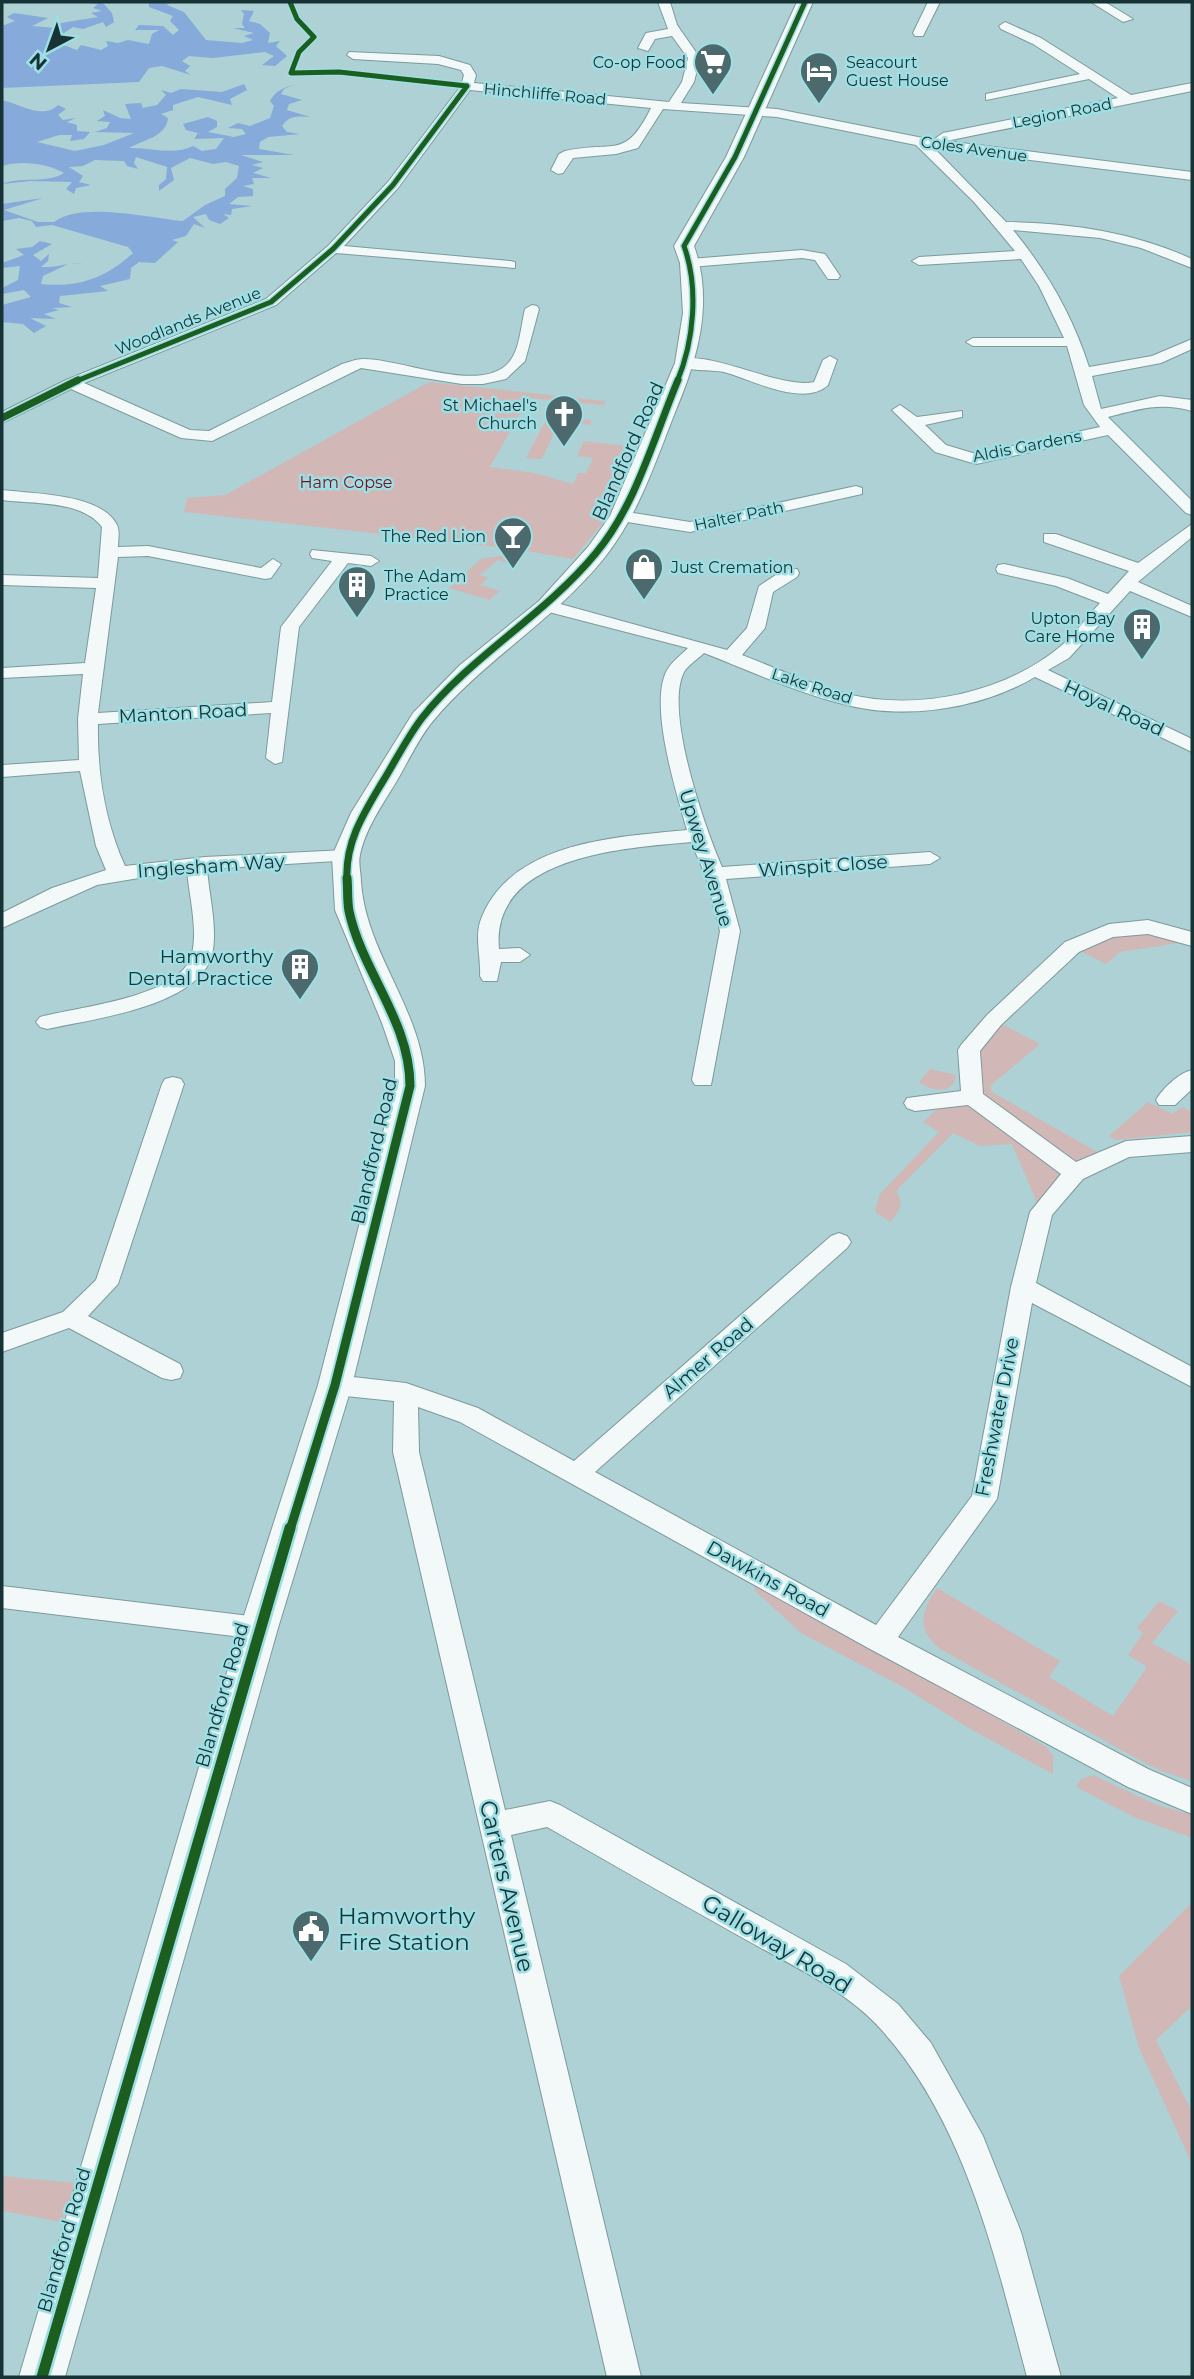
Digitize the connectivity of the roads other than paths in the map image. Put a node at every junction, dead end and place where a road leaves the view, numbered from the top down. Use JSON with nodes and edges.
{"nodes":[{"id":1,"x":664,"y":2,"type":"edge"},
{"id":2,"x":805,"y":2,"type":"edge"},
{"id":3,"x":934,"y":2,"type":"edge"},
{"id":4,"x":1097,"y":2,"type":"edge"},
{"id":5,"x":1127,"y":19,"type":"dead end"},
{"id":6,"x":1005,"y":26,"type":"dead end"},
{"id":7,"x":673,"y":32,"type":"junction"},
{"id":8,"x":919,"y":33,"type":"dead end"},
{"id":9,"x":644,"y":48,"type":"dead end"},
{"id":10,"x":353,"y":55,"type":"dead end"},
{"id":11,"x":1087,"y":76,"type":"junction"},
{"id":12,"x":467,"y":86,"type":"junction"},
{"id":13,"x":1192,"y":87,"type":"edge"},
{"id":14,"x":989,"y":97,"type":"dead end"},
{"id":15,"x":1128,"y":100,"type":"junction"},
{"id":16,"x":666,"y":105,"type":"junction"},
{"id":17,"x":758,"y":113,"type":"junction"},
{"id":18,"x":920,"y":142,"type":"junction"},
{"id":19,"x":936,"y":145,"type":"junction"},
{"id":20,"x":558,"y":170,"type":"dead end"},
{"id":21,"x":1192,"y":176,"type":"edge"},
{"id":22,"x":1004,"y":226,"type":"junction"},
{"id":23,"x":333,"y":249,"type":"junction"},
{"id":24,"x":1024,"y":256,"type":"junction"},
{"id":25,"x":919,"y":261,"type":"dead end"},
{"id":26,"x":690,"y":264,"type":"junction"},
{"id":27,"x":1192,"y":264,"type":"edge"},
{"id":28,"x":510,"y":265,"type":"dead end"},
{"id":29,"x":833,"y":276,"type":"dead end"},
{"id":30,"x":532,"y":309,"type":"dead end"},
{"id":31,"x":974,"y":342,"type":"dead end"},
{"id":32,"x":1070,"y":342,"type":"junction"},
{"id":33,"x":1192,"y":343,"type":"edge"},
{"id":34,"x":830,"y":360,"type":"dead end"},
{"id":35,"x":685,"y":363,"type":"junction"},
{"id":36,"x":1083,"y":373,"type":"junction"},
{"id":37,"x":71,"y":383,"type":"junction"},
{"id":38,"x":1192,"y":406,"type":"edge"},
{"id":39,"x":900,"y":410,"type":"dead end"},
{"id":40,"x":957,"y":414,"type":"dead end"},
{"id":41,"x":1097,"y":415,"type":"junction"},
{"id":42,"x":2,"y":418,"type":"edge"},
{"id":43,"x":915,"y":422,"type":"junction"},
{"id":44,"x":1112,"y":429,"type":"junction"},
{"id":45,"x":856,"y":492,"type":"dead end"},
{"id":46,"x":2,"y":495,"type":"edge"},
{"id":47,"x":1192,"y":510,"type":"edge"},
{"id":48,"x":621,"y":516,"type":"junction"},
{"id":49,"x":1192,"y":529,"type":"edge"},
{"id":50,"x":1050,"y":538,"type":"dead end"},
{"id":51,"x":110,"y":552,"type":"junction"},
{"id":52,"x":318,"y":554,"type":"dead end"},
{"id":53,"x":344,"y":557,"type":"junction"},
{"id":54,"x":371,"y":561,"type":"dead end"},
{"id":55,"x":273,"y":564,"type":"dead end"},
{"id":56,"x":1004,"y":569,"type":"dead end"},
{"id":57,"x":1140,"y":569,"type":"junction"},
{"id":58,"x":791,"y":573,"type":"dead end"},
{"id":59,"x":2,"y":580,"type":"edge"},
{"id":60,"x":105,"y":583,"type":"junction"},
{"id":61,"x":1126,"y":583,"type":"junction"},
{"id":62,"x":1110,"y":601,"type":"junction"},
{"id":63,"x":547,"y":606,"type":"junction"},
{"id":64,"x":1192,"y":612,"type":"edge"},
{"id":65,"x":701,"y":646,"type":"junction"},
{"id":66,"x":729,"y":657,"type":"junction"},
{"id":67,"x":93,"y":668,"type":"junction"},
{"id":68,"x":1036,"y":671,"type":"junction"},
{"id":69,"x":2,"y":673,"type":"edge"},
{"id":70,"x":280,"y":707,"type":"junction"},
{"id":71,"x":87,"y":719,"type":"junction"},
{"id":72,"x":1192,"y":746,"type":"edge"},
{"id":73,"x":275,"y":758,"type":"dead end"},
{"id":74,"x":88,"y":765,"type":"junction"},
{"id":75,"x":2,"y":771,"type":"edge"},
{"id":76,"x":698,"y":835,"type":"junction"},
{"id":77,"x":346,"y":856,"type":"junction"},
{"id":78,"x":930,"y":857,"type":"dead end"},
{"id":79,"x":197,"y":866,"type":"junction"},
{"id":80,"x":118,"y":874,"type":"junction"},
{"id":81,"x":715,"y":874,"type":"junction"},
{"id":82,"x":2,"y":922,"type":"edge"},
{"id":83,"x":1192,"y":939,"type":"edge"},
{"id":84,"x":520,"y":955,"type":"dead end"},
{"id":85,"x":47,"y":1022,"type":"dead end"},
{"id":86,"x":1192,"y":1077,"type":"edge"},
{"id":87,"x":703,"y":1080,"type":"dead end"},
{"id":88,"x":173,"y":1084,"type":"dead end"},
{"id":89,"x":972,"y":1097,"type":"junction"},
{"id":90,"x":1167,"y":1100,"type":"dead end"},
{"id":91,"x":915,"y":1103,"type":"dead end"},
{"id":92,"x":1192,"y":1144,"type":"edge"},
{"id":93,"x":1075,"y":1173,"type":"junction"},
{"id":94,"x":839,"y":1242,"type":"dead end"},
{"id":95,"x":1023,"y":1287,"type":"junction"},
{"id":96,"x":71,"y":1318,"type":"junction"},
{"id":97,"x":2,"y":1343,"type":"edge"},
{"id":98,"x":171,"y":1371,"type":"dead end"},
{"id":99,"x":1192,"y":1378,"type":"edge"},
{"id":100,"x":335,"y":1385,"type":"junction"},
{"id":101,"x":407,"y":1393,"type":"junction"},
{"id":102,"x":578,"y":1473,"type":"junction"},
{"id":103,"x":2,"y":1597,"type":"edge"},
{"id":104,"x":259,"y":1628,"type":"junction"},
{"id":105,"x":880,"y":1641,"type":"junction"},
{"id":106,"x":1192,"y":1801,"type":"edge"},
{"id":107,"x":493,"y":1825,"type":"junction"},
{"id":108,"x":42,"y":2377,"type":"edge"},
{"id":109,"x":624,"y":2377,"type":"edge"},
{"id":110,"x":1044,"y":2377,"type":"edge"}],
"edges":[{"from":1,"to":7,"type":"street"},
{"from":2,"to":17,"type":"main road","name":"Blandford Road"},
{"from":3,"to":8,"type":"street"},
{"from":4,"to":5,"type":"street"},
{"from":6,"to":11,"type":"street"},
{"from":7,"to":9,"type":"street"},
{"from":7,"to":16,"type":"street"},
{"from":10,"to":12,"type":"street","name":"Hinchliffe Road"},
{"from":11,"to":14,"type":"street"},
{"from":11,"to":15,"type":"street"},
{"from":12,"to":16,"type":"street","name":"Hinchliffe Road"},
{"from":12,"to":23,"type":"street","name":"Woodlands Avenue"},
{"from":13,"to":15,"type":"street","name":"Legion Road"},
{"from":15,"to":19,"type":"street","name":"Legion Road"},
{"from":16,"to":17,"type":"street","name":"Hinchliffe Road"},
{"from":16,"to":20,"type":"street"},
{"from":17,"to":18,"type":"street","name":"Coles Avenue"},
{"from":17,"to":26,"type":"main road","name":"Blandford Road"},
{"from":18,"to":19,"type":"street","name":"Coles Avenue"},
{"from":18,"to":22,"type":"street"},
{"from":19,"to":21,"type":"street","name":"Coles Avenue"},
{"from":22,"to":24,"type":"street"},
{"from":22,"to":27,"type":"street"},
{"from":23,"to":28,"type":"street"},
{"from":23,"to":37,"type":"street","name":"Woodlands Avenue"},
{"from":24,"to":25,"type":"street"},
{"from":24,"to":32,"type":"street"},
{"from":26,"to":29,"type":"street"},
{"from":26,"to":35,"type":"main road","name":"Blandford Road"},
{"from":30,"to":37,"type":"street"},
{"from":31,"to":32,"type":"street"},
{"from":32,"to":36,"type":"street"},
{"from":33,"to":36,"type":"street"},
{"from":34,"to":35,"type":"street"},
{"from":35,"to":48,"type":"main road","name":"Blandford Road"},
{"from":36,"to":41,"type":"street"},
{"from":37,"to":42,"type":"street","name":"Woodlands Avenue"},
{"from":38,"to":41,"type":"street"},
{"from":39,"to":43,"type":"street","name":"Aldis Gardens"},
{"from":40,"to":43,"type":"street"},
{"from":41,"to":44,"type":"street"},
{"from":43,"to":44,"type":"street","name":"Aldis Gardens"},
{"from":44,"to":47,"type":"street"},
{"from":45,"to":48,"type":"street","name":"Halter Path"},
{"from":46,"to":51,"type":"street"},
{"from":48,"to":63,"type":"main road","name":"Blandford Road"},
{"from":49,"to":57,"type":"street","name":"Lake Road"},
{"from":50,"to":57,"type":"street"},
{"from":51,"to":55,"type":"street"},
{"from":51,"to":60,"type":"street"},
{"from":52,"to":53,"type":"street"},
{"from":53,"to":54,"type":"street"},
{"from":53,"to":70,"type":"street"},
{"from":56,"to":62,"type":"street"},
{"from":57,"to":61,"type":"street","name":"Lake Road"},
{"from":58,"to":66,"type":"street"},
{"from":59,"to":60,"type":"street"},
{"from":60,"to":67,"type":"street"},
{"from":61,"to":62,"type":"street","name":"Lake Road"},
{"from":61,"to":64,"type":"street"},
{"from":62,"to":68,"type":"street","name":"Lake Road"},
{"from":63,"to":65,"type":"street","name":"Lake Road"},
{"from":63,"to":77,"type":"main road","name":"Blandford Road"},
{"from":65,"to":66,"type":"street","name":"Lake Road"},
{"from":65,"to":76,"type":"street","name":"Upwey Avenue"},
{"from":66,"to":68,"type":"street","name":"Lake Road"},
{"from":67,"to":69,"type":"street"},
{"from":67,"to":71,"type":"street"},
{"from":68,"to":72,"type":"street","name":"Hoyal Road"},
{"from":70,"to":71,"type":"street","name":"Manton Road"},
{"from":70,"to":73,"type":"street"},
{"from":71,"to":74,"type":"street"},
{"from":74,"to":75,"type":"street"},
{"from":74,"to":80,"type":"street"},
{"from":76,"to":81,"type":"street","name":"Upwey Avenue"},
{"from":76,"to":84,"type":"street"},
{"from":77,"to":79,"type":"street","name":"Inglesham Way"},
{"from":77,"to":100,"type":"main road","name":"Blandford Road"},
{"from":78,"to":81,"type":"street","name":"Winspit Close"},
{"from":79,"to":80,"type":"street","name":"Inglesham Way"},
{"from":79,"to":85,"type":"street"},
{"from":80,"to":82,"type":"street","name":"Inglesham Way"},
{"from":81,"to":87,"type":"street","name":"Upwey Avenue"},
{"from":83,"to":89,"type":"street"},
{"from":86,"to":90,"type":"street"},
{"from":88,"to":96,"type":"street"},
{"from":89,"to":91,"type":"street"},
{"from":89,"to":93,"type":"street"},
{"from":92,"to":93,"type":"street","name":"Freshwater Drive"},
{"from":93,"to":95,"type":"street","name":"Freshwater Drive"},
{"from":94,"to":102,"type":"street","name":"Almer Road"},
{"from":95,"to":99,"type":"street"},
{"from":95,"to":105,"type":"street","name":"Freshwater Drive"},
{"from":96,"to":97,"type":"street"},
{"from":96,"to":98,"type":"street"},
{"from":100,"to":101,"type":"street","name":"Dawkins Road"},
{"from":100,"to":104,"type":"main road","name":"Blandford Road"},
{"from":101,"to":102,"type":"street","name":"Dawkins Road"},
{"from":101,"to":107,"type":"street","name":"Carters Avenue"},
{"from":102,"to":105,"type":"street","name":"Dawkins Road"},
{"from":103,"to":104,"type":"street"},
{"from":104,"to":108,"type":"main road","name":"Blandford Road"},
{"from":105,"to":106,"type":"street","name":"Dawkins Road"},
{"from":107,"to":109,"type":"street","name":"Carters Avenue"},
{"from":107,"to":110,"type":"street","name":"Galloway Road"}]}
